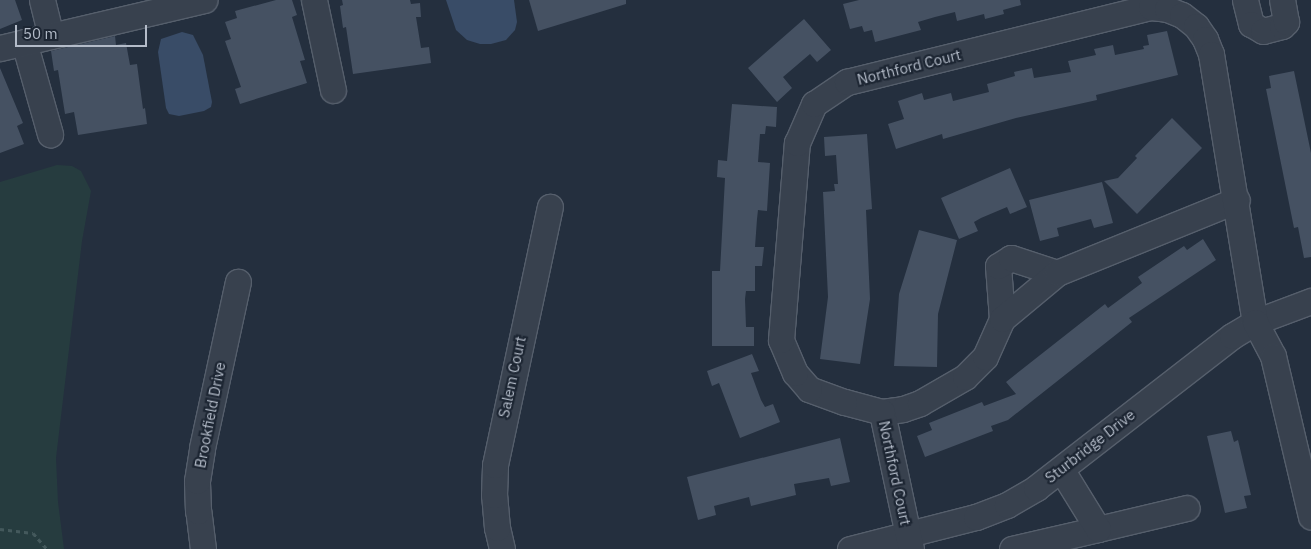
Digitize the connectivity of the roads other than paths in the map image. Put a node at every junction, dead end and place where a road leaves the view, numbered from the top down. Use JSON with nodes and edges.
{"nodes":[{"id":1,"x":42,"y":0,"type":"edge"},
{"id":2,"x":204,"y":0,"type":"edge"},
{"id":3,"x":314,"y":0,"type":"edge"},
{"id":4,"x":1246,"y":0,"type":"edge"},
{"id":5,"x":1282,"y":0,"type":"edge"},
{"id":6,"x":51,"y":36,"type":"junction"},
{"id":7,"x":24,"y":42,"type":"junction"},
{"id":8,"x":0,"y":48,"type":"edge"},
{"id":9,"x":333,"y":90,"type":"dead end"},
{"id":10,"x":50,"y":134,"type":"dead end"},
{"id":11,"x":1237,"y":200,"type":"junction"},
{"id":12,"x":550,"y":207,"type":"dead end"},
{"id":13,"x":1057,"y":273,"type":"junction"},
{"id":14,"x":238,"y":282,"type":"dead end"},
{"id":15,"x":1311,"y":300,"type":"edge"},
{"id":16,"x":1002,"y":318,"type":"junction"},
{"id":17,"x":1256,"y":322,"type":"junction"},
{"id":18,"x":882,"y":412,"type":"junction"},
{"id":19,"x":1061,"y":469,"type":"junction"},
{"id":20,"x":1187,"y":508,"type":"dead end"},
{"id":21,"x":1311,"y":518,"type":"edge"},
{"id":22,"x":1098,"y":529,"type":"junction"},
{"id":23,"x":909,"y":542,"type":"edge"},
{"id":24,"x":204,"y":549,"type":"edge"},
{"id":25,"x":502,"y":549,"type":"edge"},
{"id":26,"x":850,"y":549,"type":"edge"},
{"id":27,"x":1012,"y":549,"type":"edge"}],
"edges":[{"from":1,"to":6,"type":"street"},
{"from":2,"to":6,"type":"street"},
{"from":3,"to":9,"type":"street"},
{"from":4,"to":5,"type":"street"},
{"from":6,"to":7,"type":"street"},
{"from":7,"to":8,"type":"street"},
{"from":7,"to":10,"type":"street"},
{"from":11,"to":13,"type":"street"},
{"from":11,"to":17,"type":"street","name":"Northford Court"},
{"from":11,"to":18,"type":"street","name":"Northford Court"},
{"from":12,"to":25,"type":"street","name":"Salem Court"},
{"from":13,"to":16,"type":"street"},
{"from":13,"to":16,"type":"street"},
{"from":14,"to":24,"type":"street","name":"Brookfield Drive"},
{"from":15,"to":17,"type":"street","name":"Sturbridge Drive"},
{"from":16,"to":18,"type":"street"},
{"from":17,"to":19,"type":"street","name":"Sturbridge Drive"},
{"from":17,"to":21,"type":"street","name":"Northford Court"},
{"from":18,"to":23,"type":"street","name":"Northford Court"},
{"from":19,"to":22,"type":"street"},
{"from":19,"to":23,"type":"street","name":"Sturbridge Drive"},
{"from":20,"to":22,"type":"street"},
{"from":22,"to":27,"type":"street"},
{"from":23,"to":26,"type":"street","name":"Sturbridge Drive"}]}
